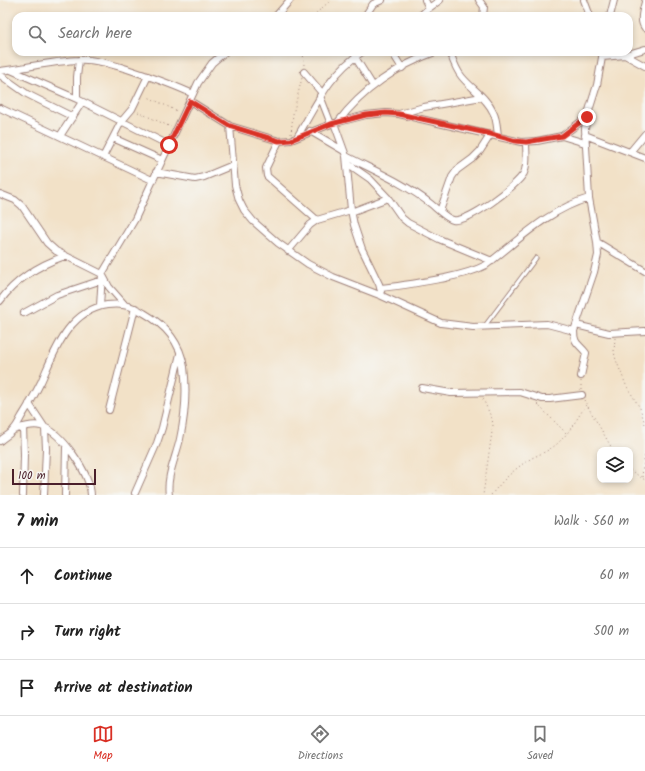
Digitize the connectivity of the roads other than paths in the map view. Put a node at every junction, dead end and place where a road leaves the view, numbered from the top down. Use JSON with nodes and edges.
{"nodes":[{"id":1,"x":290,"y":0,"type":"edge"},
{"id":2,"x":382,"y":0,"type":"edge"},
{"id":3,"x":425,"y":0,"type":"edge"},
{"id":4,"x":440,"y":0,"type":"edge"},
{"id":5,"x":479,"y":0,"type":"edge"},
{"id":6,"x":584,"y":0,"type":"edge"},
{"id":7,"x":614,"y":0,"type":"edge"},
{"id":8,"x":645,"y":2,"type":"edge"},
{"id":9,"x":429,"y":8,"type":"junction"},
{"id":10,"x":280,"y":12,"type":"edge"},
{"id":11,"x":369,"y":12,"type":"edge"},
{"id":12,"x":424,"y":12,"type":"edge"},
{"id":13,"x":483,"y":12,"type":"edge"},
{"id":14,"x":588,"y":12,"type":"edge"},
{"id":15,"x":611,"y":12,"type":"edge"},
{"id":16,"x":645,"y":28,"type":"edge"},
{"id":17,"x":645,"y":49,"type":"edge"},
{"id":18,"x":633,"y":53,"type":"edge"},
{"id":19,"x":220,"y":56,"type":"edge"},
{"id":20,"x":355,"y":56,"type":"joint"},
{"id":21,"x":394,"y":56,"type":"edge"},
{"id":22,"x":423,"y":56,"type":"edge"},
{"id":23,"x":451,"y":56,"type":"edge"},
{"id":24,"x":603,"y":56,"type":"edge"},
{"id":25,"x":627,"y":56,"type":"edge"},
{"id":26,"x":79,"y":60,"type":"junction"},
{"id":27,"x":645,"y":66,"type":"edge"},
{"id":28,"x":402,"y":68,"type":"junction"},
{"id":29,"x":11,"y":70,"type":"junction"},
{"id":30,"x":0,"y":71,"type":"edge"},
{"id":31,"x":304,"y":72,"type":"road end"},
{"id":32,"x":0,"y":76,"type":"edge"},
{"id":33,"x":148,"y":76,"type":"junction"},
{"id":34,"x":373,"y":86,"type":"junction"},
{"id":35,"x":193,"y":94,"type":"junction"},
{"id":36,"x":321,"y":94,"type":"junction"},
{"id":37,"x":482,"y":96,"type":"junction"},
{"id":38,"x":79,"y":101,"type":"junction"},
{"id":39,"x":190,"y":101,"type":"junction"},
{"id":40,"x":0,"y":108,"type":"edge"},
{"id":41,"x":399,"y":114,"type":"junction"},
{"id":42,"x":73,"y":117,"type":"junction"},
{"id":43,"x":587,"y":117,"type":"junction"},
{"id":44,"x":121,"y":122,"type":"junction"},
{"id":45,"x":334,"y":123,"type":"junction"},
{"id":46,"x":230,"y":126,"type":"junction"},
{"id":47,"x":310,"y":132,"type":"junction"},
{"id":48,"x":491,"y":134,"type":"junction"},
{"id":49,"x":645,"y":134,"type":"edge"},
{"id":50,"x":585,"y":135,"type":"junction"},
{"id":51,"x":60,"y":136,"type":"junction"},
{"id":52,"x":498,"y":136,"type":"junction"},
{"id":53,"x":562,"y":136,"type":"junction"},
{"id":54,"x":114,"y":138,"type":"junction"},
{"id":55,"x":294,"y":139,"type":"junction"},
{"id":56,"x":279,"y":141,"type":"junction"},
{"id":57,"x":526,"y":142,"type":"junction"},
{"id":58,"x":585,"y":142,"type":"junction"},
{"id":59,"x":169,"y":145,"type":"junction"},
{"id":60,"x":630,"y":152,"type":"junction"},
{"id":61,"x":103,"y":157,"type":"junction"},
{"id":62,"x":346,"y":157,"type":"junction"},
{"id":63,"x":645,"y":158,"type":"edge"},
{"id":64,"x":162,"y":160,"type":"junction"},
{"id":65,"x":233,"y":165,"type":"junction"},
{"id":66,"x":156,"y":172,"type":"junction"},
{"id":67,"x":152,"y":180,"type":"junction"},
{"id":68,"x":0,"y":194,"type":"edge"},
{"id":69,"x":388,"y":198,"type":"junction"},
{"id":70,"x":589,"y":198,"type":"junction"},
{"id":71,"x":440,"y":210,"type":"junction"},
{"id":72,"x":351,"y":211,"type":"junction"},
{"id":73,"x":317,"y":220,"type":"junction"},
{"id":74,"x":597,"y":242,"type":"junction"},
{"id":75,"x":288,"y":250,"type":"junction"},
{"id":76,"x":65,"y":256,"type":"junction"},
{"id":77,"x":536,"y":258,"type":"dead end"},
{"id":78,"x":492,"y":261,"type":"junction"},
{"id":79,"x":645,"y":271,"type":"edge"},
{"id":80,"x":102,"y":277,"type":"junction"},
{"id":81,"x":380,"y":288,"type":"junction"},
{"id":82,"x":382,"y":296,"type":"junction"},
{"id":83,"x":0,"y":301,"type":"edge"},
{"id":84,"x":124,"y":304,"type":"junction"},
{"id":85,"x":100,"y":306,"type":"junction"},
{"id":86,"x":135,"y":308,"type":"junction"},
{"id":87,"x":24,"y":313,"type":"dead end"},
{"id":88,"x":484,"y":327,"type":"junction"},
{"id":89,"x":575,"y":328,"type":"junction"},
{"id":90,"x":645,"y":331,"type":"edge"},
{"id":91,"x":180,"y":352,"type":"junction"},
{"id":92,"x":581,"y":376,"type":"road end"},
{"id":93,"x":422,"y":388,"type":"dead end"},
{"id":94,"x":582,"y":395,"type":"road end"},
{"id":95,"x":29,"y":404,"type":"junction"},
{"id":96,"x":109,"y":410,"type":"dead end"},
{"id":97,"x":23,"y":427,"type":"junction"},
{"id":98,"x":45,"y":428,"type":"junction"},
{"id":99,"x":14,"y":430,"type":"junction"},
{"id":100,"x":0,"y":441,"type":"edge"},
{"id":101,"x":66,"y":447,"type":"junction"},
{"id":102,"x":135,"y":493,"type":"dead end"},
{"id":103,"x":23,"y":495,"type":"edge"},
{"id":104,"x":44,"y":495,"type":"edge"},
{"id":105,"x":65,"y":495,"type":"edge"},
{"id":106,"x":91,"y":495,"type":"edge"},
{"id":107,"x":169,"y":495,"type":"edge"}],
"edges":[{"from":1,"to":10,"type":"street"},
{"from":2,"to":11,"type":"street"},
{"from":3,"to":9,"type":"street"},
{"from":4,"to":9,"type":"street"},
{"from":5,"to":13,"type":"street"},
{"from":6,"to":14,"type":"street"},
{"from":7,"to":15,"type":"street"},
{"from":8,"to":16,"type":"street"},
{"from":9,"to":12,"type":"street"},
{"from":17,"to":18,"type":"street"},
{"from":19,"to":35,"type":"street"},
{"from":20,"to":34,"type":"street"},
{"from":20,"to":36,"type":"street"},
{"from":21,"to":28,"type":"street"},
{"from":22,"to":28,"type":"street"},
{"from":23,"to":37,"type":"street"},
{"from":24,"to":43,"type":"street"},
{"from":25,"to":27,"type":"street"},
{"from":26,"to":29,"type":"street"},
{"from":26,"to":33,"type":"street"},
{"from":26,"to":38,"type":"street"},
{"from":28,"to":34,"type":"street"},
{"from":29,"to":30,"type":"street"},
{"from":29,"to":38,"type":"street"},
{"from":31,"to":36,"type":"street"},
{"from":32,"to":42,"type":"street"},
{"from":33,"to":35,"type":"street"},
{"from":33,"to":44,"type":"street"},
{"from":34,"to":45,"type":"street"},
{"from":35,"to":39,"type":"street"},
{"from":36,"to":45,"type":"street"},
{"from":36,"to":55,"type":"street"},
{"from":37,"to":41,"type":"street"},
{"from":37,"to":52,"type":"street"},
{"from":38,"to":42,"type":"street"},
{"from":38,"to":44,"type":"street"},
{"from":39,"to":46,"type":"street"},
{"from":39,"to":59,"type":"street"},
{"from":40,"to":51,"type":"street"},
{"from":41,"to":45,"type":"street"},
{"from":41,"to":48,"type":"street"},
{"from":42,"to":51,"type":"street"},
{"from":43,"to":50,"type":"street"},
{"from":43,"to":53,"type":"street"},
{"from":44,"to":54,"type":"street"},
{"from":44,"to":59,"type":"street"},
{"from":45,"to":47,"type":"street"},
{"from":45,"to":62,"type":"street"},
{"from":46,"to":56,"type":"street"},
{"from":46,"to":65,"type":"street"},
{"from":47,"to":55,"type":"street"},
{"from":47,"to":62,"type":"street"},
{"from":48,"to":52,"type":"street"},
{"from":48,"to":71,"type":"street"},
{"from":49,"to":60,"type":"street"},
{"from":50,"to":58,"type":"street"},
{"from":50,"to":60,"type":"street"},
{"from":51,"to":61,"type":"street"},
{"from":52,"to":57,"type":"street"},
{"from":53,"to":57,"type":"street"},
{"from":53,"to":58,"type":"street"},
{"from":54,"to":61,"type":"street"},
{"from":54,"to":64,"type":"street"},
{"from":55,"to":56,"type":"street"},
{"from":56,"to":73,"type":"street"},
{"from":57,"to":71,"type":"street"},
{"from":58,"to":70,"type":"street"},
{"from":59,"to":64,"type":"street"},
{"from":60,"to":63,"type":"street"},
{"from":61,"to":67,"type":"street"},
{"from":62,"to":69,"type":"street"},
{"from":62,"to":71,"type":"street"},
{"from":62,"to":72,"type":"street"},
{"from":64,"to":66,"type":"street"},
{"from":65,"to":66,"type":"street"},
{"from":65,"to":75,"type":"street"},
{"from":66,"to":67,"type":"street"},
{"from":67,"to":80,"type":"street"},
{"from":68,"to":76,"type":"street"},
{"from":69,"to":72,"type":"street"},
{"from":69,"to":78,"type":"street"},
{"from":70,"to":74,"type":"street"},
{"from":70,"to":78,"type":"street"},
{"from":72,"to":73,"type":"street"},
{"from":72,"to":81,"type":"street"},
{"from":73,"to":75,"type":"street"},
{"from":74,"to":79,"type":"street"},
{"from":74,"to":89,"type":"street"},
{"from":75,"to":82,"type":"street"},
{"from":76,"to":80,"type":"street"},
{"from":76,"to":83,"type":"street"},
{"from":77,"to":88,"type":"lane"},
{"from":78,"to":81,"type":"street"},
{"from":80,"to":84,"type":"street"},
{"from":80,"to":85,"type":"street"},
{"from":80,"to":87,"type":"street"},
{"from":81,"to":82,"type":"street"},
{"from":82,"to":88,"type":"street"},
{"from":84,"to":85,"type":"street"},
{"from":84,"to":86,"type":"street"},
{"from":85,"to":95,"type":"street"},
{"from":86,"to":91,"type":"street"},
{"from":86,"to":96,"type":"street"},
{"from":88,"to":89,"type":"street"},
{"from":89,"to":90,"type":"street"},
{"from":89,"to":92,"type":"street"},
{"from":91,"to":102,"type":"street"},
{"from":91,"to":107,"type":"street"},
{"from":93,"to":94,"type":"street"},
{"from":95,"to":98,"type":"street"},
{"from":95,"to":99,"type":"street"},
{"from":97,"to":98,"type":"street"},
{"from":97,"to":99,"type":"street"},
{"from":97,"to":103,"type":"street"},
{"from":98,"to":101,"type":"street"},
{"from":98,"to":104,"type":"street"},
{"from":99,"to":100,"type":"street"},
{"from":101,"to":105,"type":"street"},
{"from":101,"to":106,"type":"street"}]}
